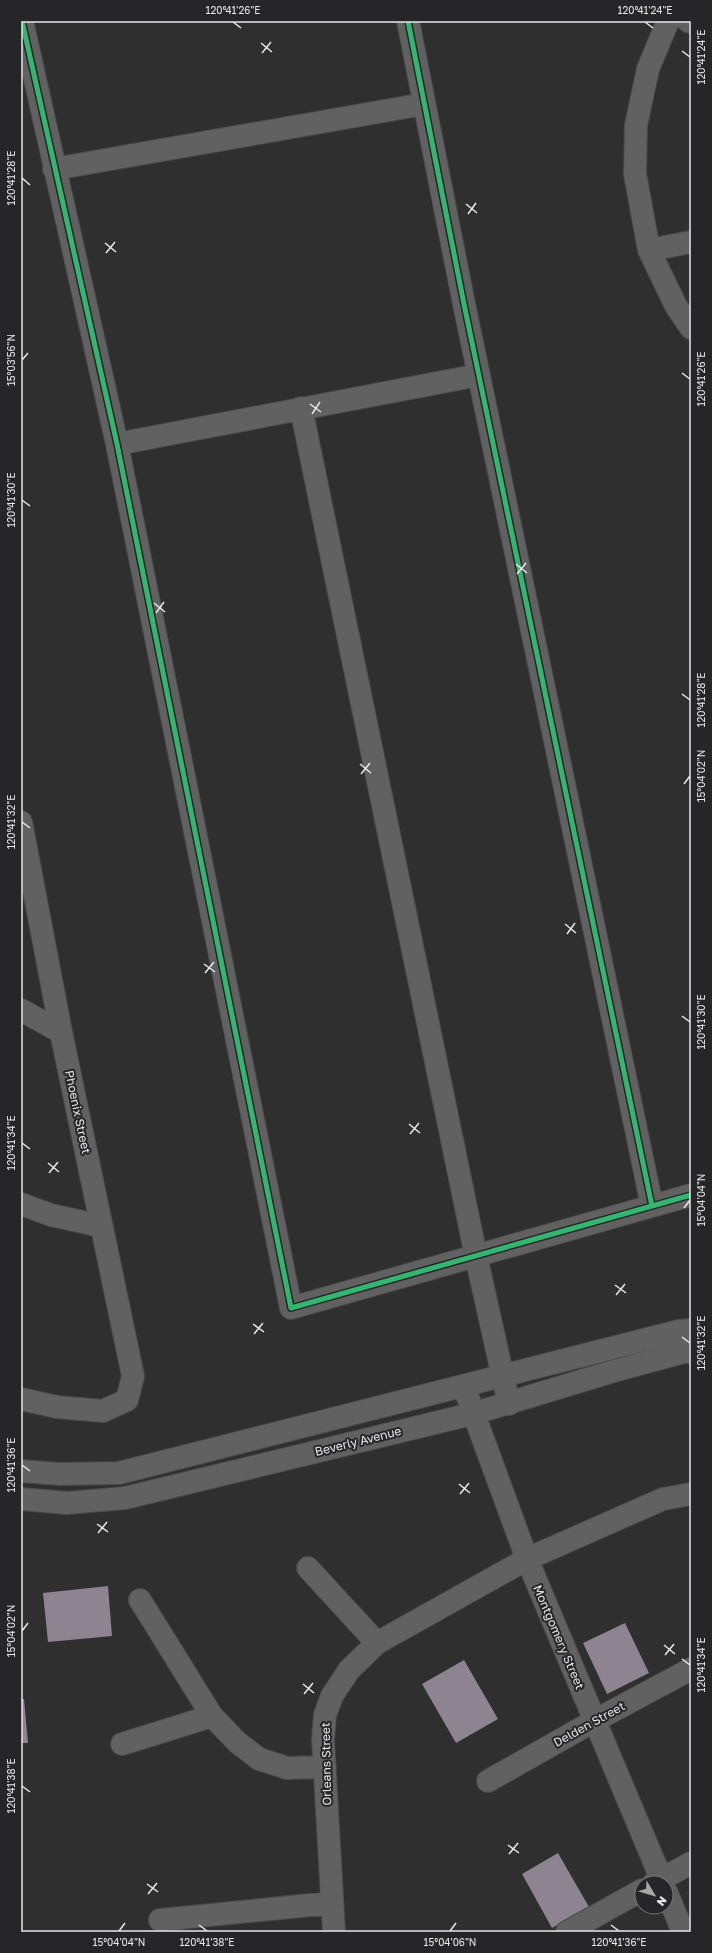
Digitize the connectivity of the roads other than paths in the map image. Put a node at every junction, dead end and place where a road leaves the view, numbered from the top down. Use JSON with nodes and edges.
{"nodes":[{"id":1,"x":22,"y":21,"type":"edge"},
{"id":2,"x":408,"y":21,"type":"edge"},
{"id":3,"x":668,"y":21,"type":"edge"},
{"id":4,"x":688,"y":21,"type":"edge"},
{"id":5,"x":691,"y":22,"type":"edge"},
{"id":6,"x":424,"y":104,"type":"junction"},
{"id":7,"x":54,"y":169,"type":"junction"},
{"id":8,"x":691,"y":242,"type":"edge"},
{"id":9,"x":649,"y":250,"type":"junction"},
{"id":10,"x":691,"y":328,"type":"edge"},
{"id":11,"x":479,"y":375,"type":"junction"},
{"id":12,"x":301,"y":408,"type":"junction"},
{"id":13,"x":117,"y":444,"type":"junction"},
{"id":14,"x":21,"y":822,"type":"edge"},
{"id":15,"x":21,"y":1010,"type":"edge"},
{"id":16,"x":61,"y":1032,"type":"junction"},
{"id":17,"x":691,"y":1195,"type":"edge"},
{"id":18,"x":21,"y":1204,"type":"edge"},
{"id":19,"x":652,"y":1206,"type":"junction"},
{"id":20,"x":101,"y":1226,"type":"junction"},
{"id":21,"x":476,"y":1256,"type":"junction"},
{"id":22,"x":691,"y":1330,"type":"edge"},
{"id":23,"x":691,"y":1352,"type":"edge"},
{"id":24,"x":504,"y":1375,"type":"junction"},
{"id":25,"x":464,"y":1387,"type":"junction"},
{"id":26,"x":21,"y":1400,"type":"edge"},
{"id":27,"x":509,"y":1404,"type":"junction"},
{"id":28,"x":472,"y":1414,"type":"junction"},
{"id":29,"x":21,"y":1471,"type":"edge"},
{"id":30,"x":691,"y":1494,"type":"edge"},
{"id":31,"x":21,"y":1499,"type":"edge"},
{"id":32,"x":527,"y":1559,"type":"junction"},
{"id":33,"x":308,"y":1568,"type":"dead end"},
{"id":34,"x":140,"y":1600,"type":"dead end"},
{"id":35,"x":376,"y":1643,"type":"junction"},
{"id":36,"x":691,"y":1669,"type":"edge"},
{"id":37,"x":212,"y":1716,"type":"junction"},
{"id":38,"x":594,"y":1721,"type":"junction"},
{"id":39,"x":122,"y":1744,"type":"dead end"},
{"id":40,"x":324,"y":1767,"type":"junction"},
{"id":41,"x":488,"y":1781,"type":"dead end"},
{"id":42,"x":691,"y":1863,"type":"edge"},
{"id":43,"x":657,"y":1875,"type":"edge"},
{"id":44,"x":674,"y":1875,"type":"edge"},
{"id":45,"x":634,"y":1894,"type":"edge"},
{"id":46,"x":331,"y":1903,"type":"junction"},
{"id":47,"x":674,"y":1912,"type":"edge"},
{"id":48,"x":160,"y":1920,"type":"dead end"},
{"id":49,"x":334,"y":1932,"type":"edge"},
{"id":50,"x":567,"y":1932,"type":"edge"},
{"id":51,"x":683,"y":1932,"type":"edge"}],
"edges":[{"from":1,"to":7,"type":"street"},
{"from":2,"to":6,"type":"street"},
{"from":3,"to":9,"type":"street"},
{"from":4,"to":5,"type":"street"},
{"from":6,"to":7,"type":"street"},
{"from":6,"to":11,"type":"street"},
{"from":7,"to":13,"type":"street"},
{"from":8,"to":9,"type":"street"},
{"from":9,"to":10,"type":"street"},
{"from":11,"to":12,"type":"street"},
{"from":11,"to":19,"type":"street"},
{"from":12,"to":13,"type":"street"},
{"from":12,"to":21,"type":"street"},
{"from":13,"to":21,"type":"street"},
{"from":14,"to":16,"type":"street","name":"Phoenix Street"},
{"from":15,"to":16,"type":"street"},
{"from":16,"to":20,"type":"street","name":"Phoenix Street"},
{"from":17,"to":19,"type":"street"},
{"from":18,"to":20,"type":"street"},
{"from":19,"to":21,"type":"street"},
{"from":20,"to":26,"type":"street","name":"Phoenix Street"},
{"from":21,"to":24,"type":"street"},
{"from":22,"to":24,"type":"street"},
{"from":23,"to":27,"type":"street","name":"Beverly Avenue"},
{"from":24,"to":25,"type":"street"},
{"from":24,"to":27,"type":"street"},
{"from":25,"to":28,"type":"street","name":"Montgomery Street"},
{"from":25,"to":29,"type":"street"},
{"from":27,"to":28,"type":"street","name":"Beverly Avenue"},
{"from":28,"to":31,"type":"street","name":"Beverly Avenue"},
{"from":28,"to":32,"type":"street","name":"Montgomery Street"},
{"from":30,"to":32,"type":"street","name":"Orleans Street"},
{"from":32,"to":35,"type":"street","name":"Orleans Street"},
{"from":32,"to":38,"type":"street","name":"Montgomery Street"},
{"from":33,"to":35,"type":"street"},
{"from":34,"to":37,"type":"street"},
{"from":35,"to":40,"type":"street","name":"Orleans Street"},
{"from":36,"to":38,"type":"street","name":"Delden Street"},
{"from":37,"to":39,"type":"street"},
{"from":37,"to":40,"type":"street"},
{"from":38,"to":41,"type":"street","name":"Delden Street"},
{"from":38,"to":43,"type":"street","name":"Montgomery Street"},
{"from":40,"to":46,"type":"street","name":"Orleans Street"},
{"from":42,"to":44,"type":"street"},
{"from":45,"to":50,"type":"street"},
{"from":46,"to":48,"type":"street"},
{"from":46,"to":49,"type":"street","name":"Orleans Street"},
{"from":47,"to":51,"type":"street","name":"Montgomery Street"}]}
